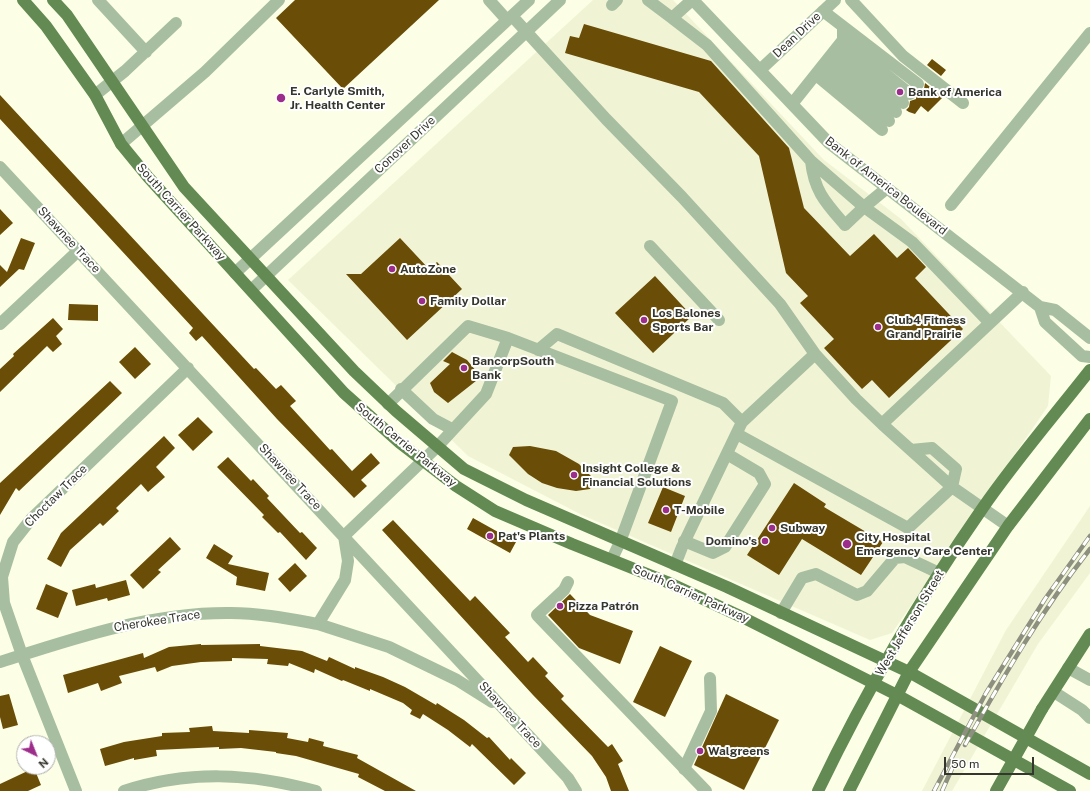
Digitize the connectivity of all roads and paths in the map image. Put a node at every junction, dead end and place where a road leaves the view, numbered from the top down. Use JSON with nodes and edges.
{"nodes":[{"id":1,"x":23,"y":0,"type":"edge"},
{"id":2,"x":53,"y":0,"type":"edge"},
{"id":3,"x":98,"y":0,"type":"edge"},
{"id":4,"x":279,"y":0,"type":"edge"},
{"id":5,"x":489,"y":0,"type":"edge"},
{"id":6,"x":529,"y":0,"type":"edge"},
{"id":7,"x":560,"y":0,"type":"edge"},
{"id":8,"x":648,"y":0,"type":"edge"},
{"id":9,"x":692,"y":0,"type":"edge"},
{"id":10,"x":835,"y":0,"type":"edge"},
{"id":11,"x":851,"y":0,"type":"edge"},
{"id":12,"x":823,"y":11,"type":"junction"},
{"id":13,"x":510,"y":18,"type":"junction"},
{"id":14,"x":672,"y":18,"type":"junction"},
{"id":15,"x":176,"y":22,"type":"dead end"},
{"id":16,"x":843,"y":27,"type":"junction"},
{"id":17,"x":526,"y":32,"type":"junction"},
{"id":18,"x":1090,"y":33,"type":"edge"},
{"id":19,"x":146,"y":52,"type":"junction"},
{"id":20,"x":830,"y":57,"type":"junction"},
{"id":21,"x":760,"y":70,"type":"junction"},
{"id":22,"x":112,"y":82,"type":"junction"},
{"id":23,"x":918,"y":84,"type":"dead end"},
{"id":24,"x":95,"y":95,"type":"junction"},
{"id":25,"x":963,"y":103,"type":"dead end"},
{"id":26,"x":792,"y":104,"type":"junction"},
{"id":27,"x":896,"y":112,"type":"junction"},
{"id":28,"x":142,"y":126,"type":"junction"},
{"id":29,"x":121,"y":144,"type":"junction"},
{"id":30,"x":811,"y":161,"type":"junction"},
{"id":31,"x":0,"y":167,"type":"edge"},
{"id":32,"x":887,"y":188,"type":"junction"},
{"id":33,"x":951,"y":205,"type":"dead end"},
{"id":34,"x":864,"y":207,"type":"junction"},
{"id":35,"x":650,"y":246,"type":"dead end"},
{"id":36,"x":78,"y":250,"type":"junction"},
{"id":37,"x":250,"y":259,"type":"junction"},
{"id":38,"x":235,"y":273,"type":"junction"},
{"id":39,"x":266,"y":275,"type":"junction"},
{"id":40,"x":251,"y":290,"type":"junction"},
{"id":41,"x":1023,"y":292,"type":"junction"},
{"id":42,"x":1040,"y":307,"type":"junction"},
{"id":43,"x":719,"y":320,"type":"dead end"},
{"id":44,"x":990,"y":323,"type":"junction"},
{"id":45,"x":0,"y":324,"type":"edge"},
{"id":46,"x":508,"y":338,"type":"junction"},
{"id":47,"x":1090,"y":338,"type":"edge"},
{"id":48,"x":538,"y":350,"type":"junction"},
{"id":49,"x":815,"y":354,"type":"junction"},
{"id":50,"x":1090,"y":357,"type":"edge"},
{"id":51,"x":188,"y":368,"type":"junction"},
{"id":52,"x":1090,"y":370,"type":"edge"},
{"id":53,"x":680,"y":386,"type":"junction"},
{"id":54,"x":401,"y":389,"type":"junction"},
{"id":55,"x":672,"y":400,"type":"junction"},
{"id":56,"x":388,"y":404,"type":"junction"},
{"id":57,"x":1090,"y":419,"type":"edge"},
{"id":58,"x":742,"y":422,"type":"junction"},
{"id":59,"x":882,"y":424,"type":"junction"},
{"id":60,"x":452,"y":429,"type":"junction"},
{"id":61,"x":736,"y":434,"type":"junction"},
{"id":62,"x":437,"y":447,"type":"junction"},
{"id":63,"x":727,"y":454,"type":"junction"},
{"id":64,"x":423,"y":461,"type":"junction"},
{"id":65,"x":952,"y":487,"type":"junction"},
{"id":66,"x":983,"y":508,"type":"junction"},
{"id":67,"x":1008,"y":526,"type":"junction"},
{"id":68,"x":344,"y":536,"type":"junction"},
{"id":69,"x":684,"y":541,"type":"junction"},
{"id":70,"x":620,"y":542,"type":"junction"},
{"id":71,"x":612,"y":559,"type":"junction"},
{"id":72,"x":675,"y":565,"type":"junction"},
{"id":73,"x":939,"y":574,"type":"junction"},
{"id":74,"x":568,"y":582,"type":"dead end"},
{"id":75,"x":781,"y":613,"type":"junction"},
{"id":76,"x":318,"y":624,"type":"junction"},
{"id":77,"x":1090,"y":634,"type":"edge"},
{"id":78,"x":22,"y":655,"type":"junction"},
{"id":79,"x":885,"y":661,"type":"junction"},
{"id":80,"x":0,"y":662,"type":"edge"},
{"id":81,"x":1068,"y":668,"type":"junction"},
{"id":82,"x":909,"y":672,"type":"junction"},
{"id":83,"x":710,"y":678,"type":"dead end"},
{"id":84,"x":1090,"y":680,"type":"edge"},
{"id":85,"x":873,"y":684,"type":"junction"},
{"id":86,"x":1054,"y":692,"type":"junction"},
{"id":87,"x":897,"y":696,"type":"junction"},
{"id":88,"x":506,"y":711,"type":"junction"},
{"id":89,"x":1090,"y":718,"type":"edge"},
{"id":90,"x":682,"y":767,"type":"junction"},
{"id":91,"x":1090,"y":774,"type":"edge"},
{"id":92,"x":288,"y":787,"type":"edge"},
{"id":93,"x":76,"y":791,"type":"edge"},
{"id":94,"x":124,"y":791,"type":"edge"},
{"id":95,"x":316,"y":791,"type":"edge"},
{"id":96,"x":576,"y":791,"type":"edge"},
{"id":97,"x":706,"y":791,"type":"edge"},
{"id":98,"x":818,"y":791,"type":"edge"},
{"id":99,"x":849,"y":791,"type":"edge"},
{"id":100,"x":996,"y":791,"type":"edge"},
{"id":101,"x":1070,"y":791,"type":"edge"}],
"edges":[{"from":1,"to":24,"type":"main road","name":"South Carrier Parkway"},
{"from":2,"to":22,"type":"main road","name":"South Carrier Parkway"},
{"from":3,"to":19,"type":"street"},
{"from":4,"to":28,"type":"street"},
{"from":5,"to":13,"type":"street"},
{"from":6,"to":13,"type":"street","name":"Conover Drive"},
{"from":7,"to":17,"type":"street","name":"Conover Drive"},
{"from":8,"to":14,"type":"street"},
{"from":9,"to":14,"type":"street"},
{"from":9,"to":21,"type":"street","name":"Bank of America Boulevard"},
{"from":10,"to":12,"type":"street","name":"Dean Drive"},
{"from":11,"to":25,"type":"street"},
{"from":12,"to":16,"type":"street"},
{"from":12,"to":21,"type":"street","name":"Dean Drive"},
{"from":13,"to":17,"type":"street"},
{"from":13,"to":37,"type":"street","name":"Conover Drive"},
{"from":14,"to":30,"type":"street"},
{"from":15,"to":19,"type":"street"},
{"from":16,"to":20,"type":"street"},
{"from":16,"to":23,"type":"street"},
{"from":17,"to":39,"type":"street","name":"Conover Drive"},
{"from":17,"to":49,"type":"street"},
{"from":18,"to":33,"type":"street"},
{"from":19,"to":22,"type":"street"},
{"from":20,"to":26,"type":"street"},
{"from":20,"to":27,"type":"street"},
{"from":20,"to":27,"type":"street"},
{"from":20,"to":27,"type":"street"},
{"from":21,"to":26,"type":"street","name":"Bank of America Boulevard"},
{"from":22,"to":24,"type":"street"},
{"from":22,"to":28,"type":"main road","name":"South Carrier Parkway"},
{"from":24,"to":29,"type":"main road","name":"South Carrier Parkway"},
{"from":26,"to":32,"type":"street","name":"Bank of America Boulevard"},
{"from":28,"to":29,"type":"street"},
{"from":28,"to":37,"type":"main road","name":"South Carrier Parkway"},
{"from":29,"to":38,"type":"main road","name":"South Carrier Parkway"},
{"from":30,"to":34,"type":"street"},
{"from":30,"to":34,"type":"street"},
{"from":31,"to":36,"type":"street","name":"Shawnee Trace"},
{"from":32,"to":34,"type":"street"},
{"from":32,"to":41,"type":"street","name":"Bank of America Boulevard"},
{"from":34,"to":44,"type":"street"},
{"from":35,"to":43,"type":"street"},
{"from":36,"to":45,"type":"street"},
{"from":36,"to":51,"type":"street","name":"Shawnee Trace"},
{"from":37,"to":38,"type":"street","name":"Conover Drive"},
{"from":37,"to":39,"type":"main road","name":"South Carrier Parkway"},
{"from":38,"to":40,"type":"main road","name":"South Carrier Parkway"},
{"from":39,"to":40,"type":"street","name":"Conover Drive"},
{"from":39,"to":56,"type":"main road","name":"South Carrier Parkway"},
{"from":40,"to":64,"type":"main road","name":"South Carrier Parkway"},
{"from":41,"to":42,"type":"street","name":"Bank of America Boulevard"},
{"from":41,"to":44,"type":"street"},
{"from":42,"to":47,"type":"street","name":"Bank of America Boulevard"},
{"from":42,"to":50,"type":"street","name":"Bank of America Boulevard"},
{"from":44,"to":59,"type":"street"},
{"from":46,"to":48,"type":"street"},
{"from":46,"to":54,"type":"street"},
{"from":46,"to":60,"type":"street"},
{"from":48,"to":53,"type":"street"},
{"from":48,"to":55,"type":"street"},
{"from":49,"to":58,"type":"street"},
{"from":49,"to":59,"type":"street"},
{"from":51,"to":68,"type":"street","name":"Shawnee Trace"},
{"from":51,"to":78,"type":"street","name":"Choctaw Trace"},
{"from":52,"to":66,"type":"main road","name":"West Jefferson Street"},
{"from":53,"to":55,"type":"street"},
{"from":53,"to":58,"type":"street"},
{"from":54,"to":56,"type":"street"},
{"from":54,"to":60,"type":"street"},
{"from":55,"to":70,"type":"street"},
{"from":56,"to":62,"type":"main road","name":"South Carrier Parkway"},
{"from":57,"to":67,"type":"main road","name":"West Jefferson Street"},
{"from":58,"to":61,"type":"street"},
{"from":59,"to":65,"type":"street"},
{"from":60,"to":62,"type":"street"},
{"from":61,"to":63,"type":"street"},
{"from":61,"to":65,"type":"street"},
{"from":62,"to":64,"type":"street"},
{"from":62,"to":70,"type":"main road","name":"South Carrier Parkway"},
{"from":63,"to":69,"type":"street"},
{"from":63,"to":69,"type":"street"},
{"from":64,"to":68,"type":"street"},
{"from":64,"to":71,"type":"main road","name":"South Carrier Parkway"},
{"from":65,"to":66,"type":"street"},
{"from":66,"to":67,"type":"street"},
{"from":66,"to":73,"type":"main road","name":"West Jefferson Street"},
{"from":67,"to":82,"type":"main road","name":"West Jefferson Street"},
{"from":68,"to":76,"type":"street"},
{"from":68,"to":88,"type":"street","name":"Shawnee Trace"},
{"from":69,"to":72,"type":"street"},
{"from":70,"to":71,"type":"street"},
{"from":70,"to":72,"type":"main road","name":"South Carrier Parkway"},
{"from":71,"to":85,"type":"main road","name":"South Carrier Parkway"},
{"from":72,"to":75,"type":"main road","name":"South Carrier Parkway"},
{"from":73,"to":75,"type":"street"},
{"from":73,"to":79,"type":"main road","name":"West Jefferson Street"},
{"from":74,"to":90,"type":"street"},
{"from":75,"to":79,"type":"main road","name":"South Carrier Parkway"},
{"from":76,"to":78,"type":"street","name":"Cherokee Trace"},
{"from":76,"to":88,"type":"street","name":"Cherokee Trace"},
{"from":77,"to":81,"type":"main road"},
{"from":78,"to":80,"type":"street","name":"Cherokee Trace"},
{"from":78,"to":93,"type":"street","name":"Choctaw Trace"},
{"from":79,"to":82,"type":"main road","name":"South Carrier Parkway"},
{"from":79,"to":85,"type":"main road","name":"West Jefferson Street"},
{"from":81,"to":84,"type":"street"},
{"from":81,"to":86,"type":"main road"},
{"from":82,"to":87,"type":"main road","name":"West Jefferson Street"},
{"from":82,"to":91,"type":"main road","name":"South Carrier Parkway"},
{"from":83,"to":90,"type":"street"},
{"from":85,"to":87,"type":"main road","name":"South Carrier Parkway"},
{"from":85,"to":98,"type":"main road","name":"West Jefferson Street"},
{"from":86,"to":89,"type":"street"},
{"from":86,"to":100,"type":"main road","bridge":true},
{"from":87,"to":99,"type":"main road","name":"West Jefferson Street"},
{"from":87,"to":101,"type":"main road","name":"South Carrier Parkway"},
{"from":88,"to":96,"type":"street","name":"Shawnee Trace"},
{"from":90,"to":97,"type":"street"},
{"from":92,"to":94,"type":"street"},
{"from":92,"to":95,"type":"street"}]}
